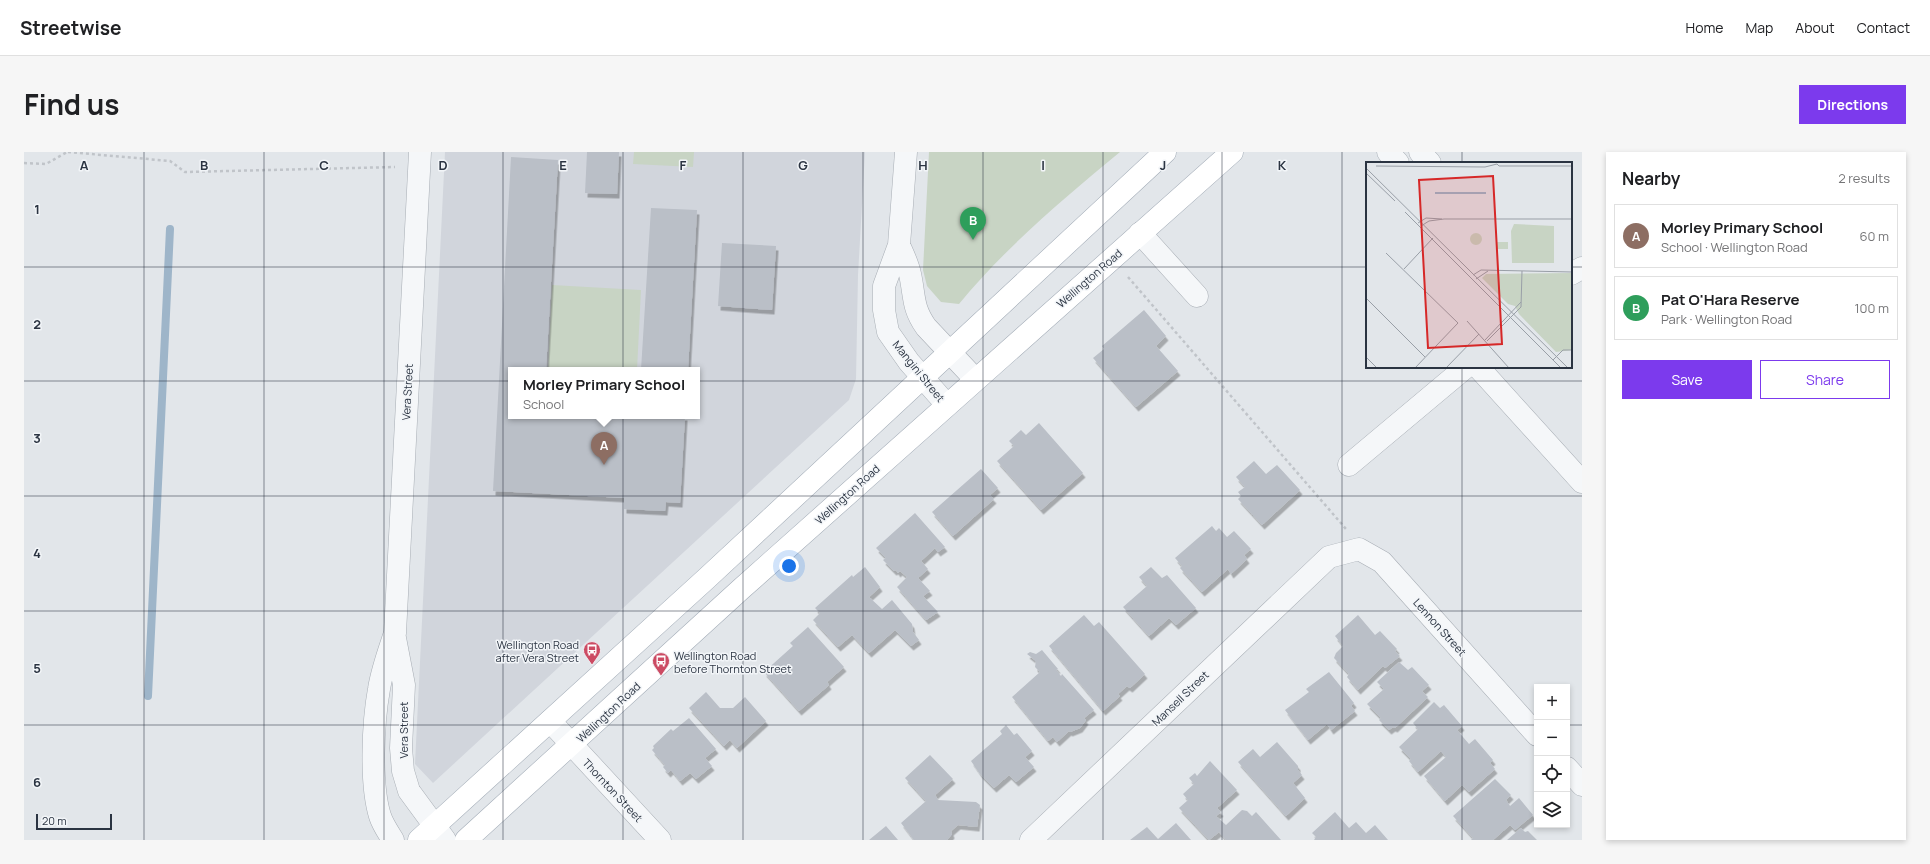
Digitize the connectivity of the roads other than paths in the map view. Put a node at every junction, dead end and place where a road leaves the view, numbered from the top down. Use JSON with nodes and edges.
{"nodes":[{"id":1,"x":906,"y":152,"type":"edge"},
{"id":2,"x":1165,"y":152,"type":"edge"},
{"id":3,"x":1232,"y":152,"type":"edge"},
{"id":4,"x":1388,"y":152,"type":"edge"},
{"id":5,"x":1420,"y":152,"type":"edge"},
{"id":6,"x":420,"y":159,"type":"edge"},
{"id":7,"x":1397,"y":162,"type":"edge"},
{"id":8,"x":1429,"y":162,"type":"edge"},
{"id":9,"x":1140,"y":234,"type":"junction"},
{"id":10,"x":899,"y":245,"type":"junction"},
{"id":11,"x":1582,"y":268,"type":"edge"},
{"id":12,"x":1572,"y":273,"type":"edge"},
{"id":13,"x":1197,"y":296,"type":"dead end"},
{"id":14,"x":949,"y":351,"type":"junction"},
{"id":15,"x":1465,"y":368,"type":"edge"},
{"id":16,"x":1479,"y":368,"type":"edge"},
{"id":17,"x":921,"y":376,"type":"junction"},
{"id":18,"x":975,"y":379,"type":"junction"},
{"id":19,"x":947,"y":405,"type":"junction"},
{"id":20,"x":1349,"y":465,"type":"dead end"},
{"id":21,"x":1582,"y":482,"type":"edge"},
{"id":22,"x":1329,"y":557,"type":"joint"},
{"id":23,"x":394,"y":633,"type":"junction"},
{"id":24,"x":550,"y":722,"type":"junction"},
{"id":25,"x":1534,"y":732,"type":"edge"},
{"id":26,"x":571,"y":746,"type":"junction"},
{"id":27,"x":1570,"y":771,"type":"edge"},
{"id":28,"x":1582,"y":785,"type":"edge"},
{"id":29,"x":433,"y":836,"type":"edge"},
{"id":30,"x":393,"y":840,"type":"edge"},
{"id":31,"x":466,"y":840,"type":"edge"},
{"id":32,"x":660,"y":840,"type":"edge"},
{"id":33,"x":1031,"y":840,"type":"edge"}],
"edges":[{"from":1,"to":10,"type":"street","name":"Mangini Street"},
{"from":2,"to":14,"type":"main road"},
{"from":3,"to":9,"type":"main road","name":"Wellington Road"},
{"from":4,"to":7,"type":"street"},
{"from":5,"to":8,"type":"street"},
{"from":6,"to":23,"type":"street","name":"Vera Street"},
{"from":9,"to":13,"type":"street"},
{"from":9,"to":18,"type":"main road","name":"Wellington Road"},
{"from":10,"to":14,"type":"street","name":"Mangini Street"},
{"from":10,"to":17,"type":"street","name":"Mangini Street"},
{"from":11,"to":12,"type":"street"},
{"from":14,"to":17,"type":"main road"},
{"from":14,"to":18,"type":"street","name":"Mangini Street"},
{"from":15,"to":20,"type":"street"},
{"from":16,"to":21,"type":"street"},
{"from":17,"to":19,"type":"street","name":"Mangini Street"},
{"from":17,"to":24,"type":"main road"},
{"from":18,"to":19,"type":"main road","name":"Wellington Road"},
{"from":19,"to":26,"type":"main road","name":"Wellington Road"},
{"from":22,"to":25,"type":"street","name":"Lennon Street"},
{"from":22,"to":33,"type":"street","name":"Mansell Street"},
{"from":23,"to":29,"type":"street","name":"Vera Street"},
{"from":23,"to":30,"type":"street","name":"Vera Street"},
{"from":24,"to":26,"type":"street","name":"Thornton Street"},
{"from":24,"to":29,"type":"main road"},
{"from":26,"to":31,"type":"main road","name":"Wellington Road"},
{"from":26,"to":32,"type":"street","name":"Thornton Street"},
{"from":27,"to":28,"type":"street"}]}
